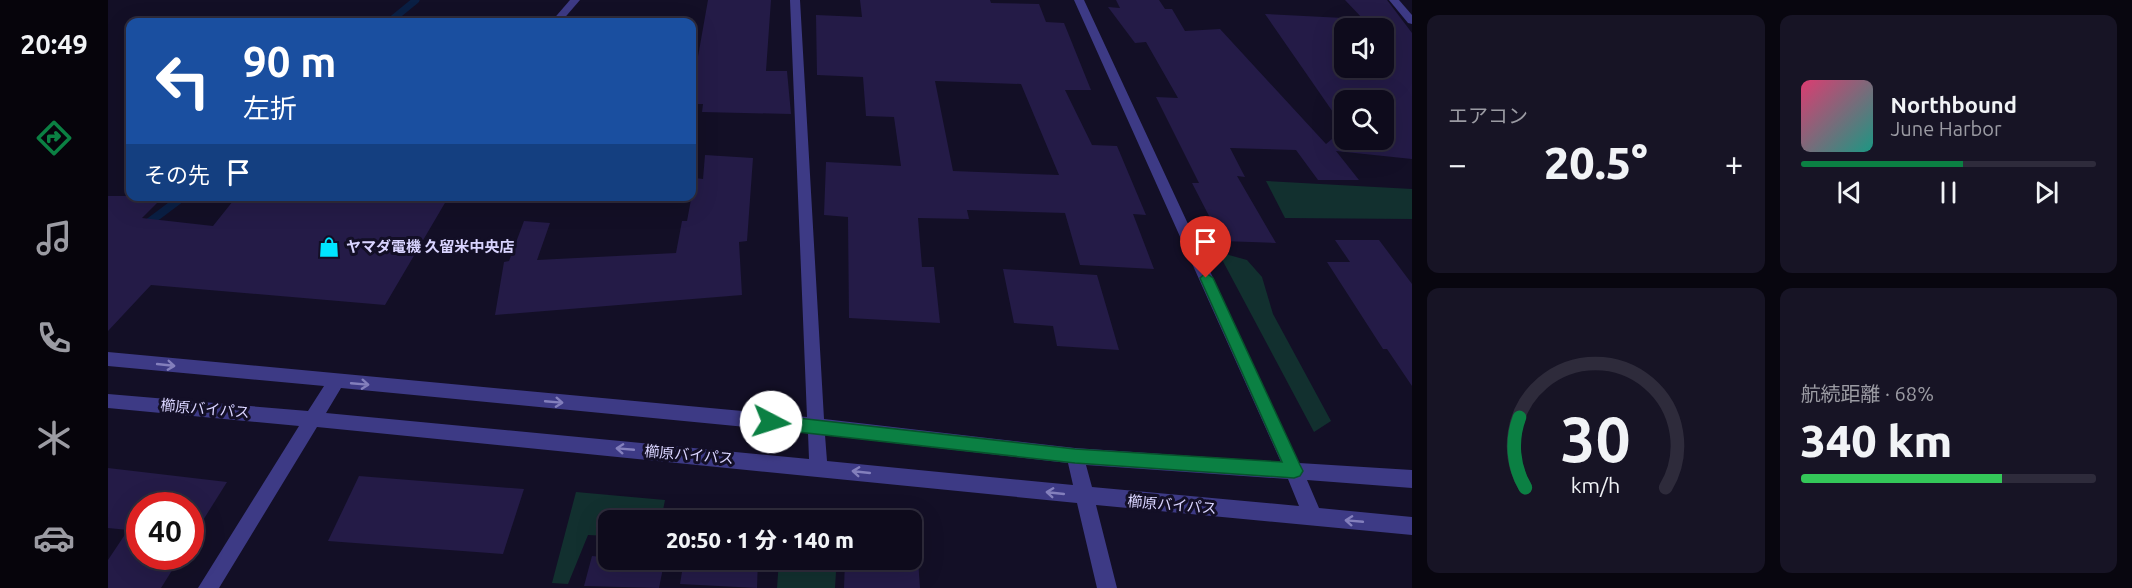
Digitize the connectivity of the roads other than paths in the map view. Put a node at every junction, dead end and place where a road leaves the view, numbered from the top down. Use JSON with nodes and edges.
{"nodes":[{"id":1,"x":575,"y":0,"type":"edge"},
{"id":2,"x":795,"y":0,"type":"edge"},
{"id":3,"x":1079,"y":0,"type":"edge"},
{"id":4,"x":1394,"y":0,"type":"edge"},
{"id":5,"x":559,"y":18,"type":"edge"},
{"id":6,"x":1412,"y":21,"type":"edge"},
{"id":7,"x":108,"y":359,"type":"edge"},
{"id":8,"x":336,"y":382,"type":"junction"},
{"id":9,"x":108,"y":401,"type":"edge"},
{"id":10,"x":313,"y":419,"type":"junction"},
{"id":11,"x":817,"y":426,"type":"junction"},
{"id":12,"x":1075,"y":456,"type":"junction"},
{"id":13,"x":818,"y":467,"type":"junction"},
{"id":14,"x":1294,"y":471,"type":"junction"},
{"id":15,"x":1412,"y":479,"type":"edge"},
{"id":16,"x":1083,"y":497,"type":"junction"},
{"id":17,"x":1313,"y":517,"type":"junction"},
{"id":18,"x":1412,"y":526,"type":"edge"},
{"id":19,"x":208,"y":588,"type":"edge"},
{"id":20,"x":1107,"y":588,"type":"edge"}],
"edges":[{"from":1,"to":5,"type":"street"},
{"from":2,"to":11,"type":"street"},
{"from":3,"to":14,"type":"street"},
{"from":4,"to":6,"type":"street"},
{"from":7,"to":8,"type":"street","one_way":true},
{"from":8,"to":10,"type":"street"},
{"from":8,"to":11,"type":"street","one_way":true},
{"from":9,"to":10,"type":"street","name":"櫛原バイパス"},
{"from":13,"to":10,"type":"street","name":"櫛原バイパス","one_way":true},
{"from":10,"to":19,"type":"street"},
{"from":11,"to":12,"type":"street"},
{"from":11,"to":13,"type":"street"},
{"from":12,"to":14,"type":"street"},
{"from":12,"to":16,"type":"street"},
{"from":16,"to":13,"type":"street","name":"櫛原バイパス","one_way":true},
{"from":14,"to":15,"type":"street"},
{"from":14,"to":17,"type":"street"},
{"from":16,"to":17,"type":"street","name":"櫛原バイパス"},
{"from":16,"to":20,"type":"street"},
{"from":18,"to":17,"type":"street","name":"櫛原バイパス","one_way":true}]}
